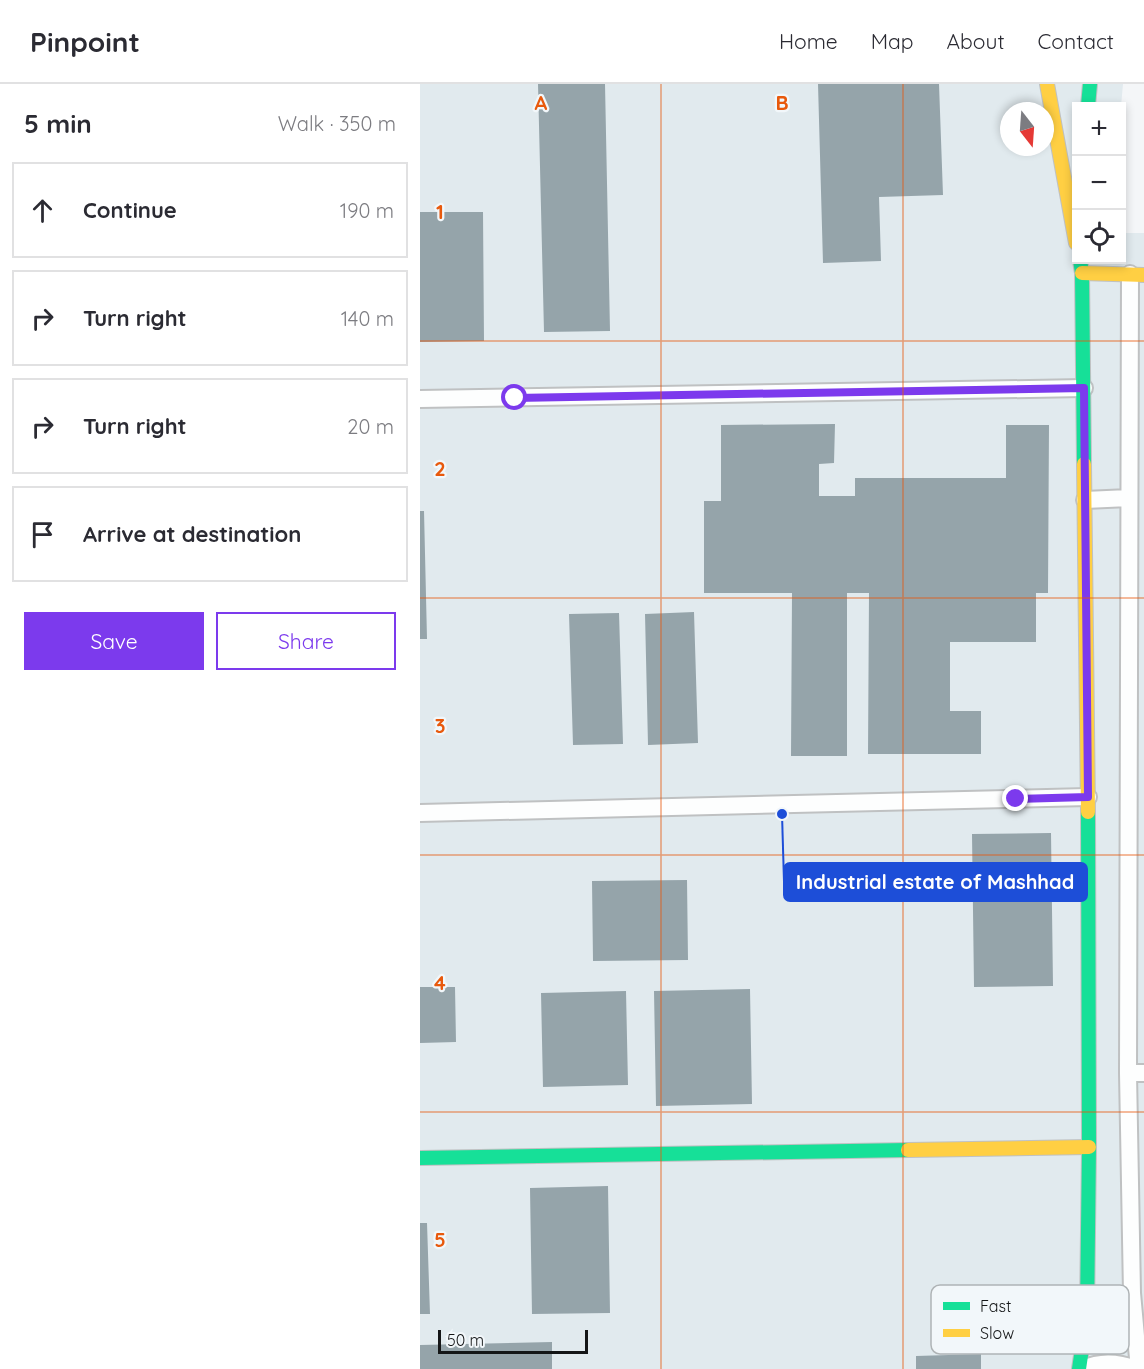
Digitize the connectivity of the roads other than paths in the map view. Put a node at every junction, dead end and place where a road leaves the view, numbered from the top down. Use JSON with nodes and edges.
{"nodes":[{"id":1,"x":1047,"y":84,"type":"edge"},
{"id":2,"x":1090,"y":84,"type":"edge"},
{"id":3,"x":1088,"y":102,"type":"edge"},
{"id":4,"x":1072,"y":216,"type":"edge"},
{"id":5,"x":1088,"y":266,"type":"edge"},
{"id":6,"x":1137,"y":274,"type":"edge"},
{"id":7,"x":1084,"y":388,"type":"junction"},
{"id":8,"x":420,"y":399,"type":"edge"},
{"id":9,"x":1129,"y":498,"type":"junction"},
{"id":10,"x":1085,"y":500,"type":"junction"},
{"id":11,"x":1137,"y":656,"type":"edge"},
{"id":12,"x":1088,"y":797,"type":"junction"},
{"id":13,"x":420,"y":813,"type":"edge"},
{"id":14,"x":1136,"y":1073,"type":"edge"},
{"id":15,"x":1089,"y":1147,"type":"junction"},
{"id":16,"x":420,"y":1158,"type":"edge"},
{"id":17,"x":1087,"y":1285,"type":"edge"},
{"id":18,"x":1083,"y":1354,"type":"edge"},
{"id":19,"x":1081,"y":1369,"type":"edge"},
{"id":20,"x":1137,"y":1369,"type":"edge"}],
"edges":[{"from":1,"to":4,"type":"street"},
{"from":2,"to":3,"type":"street"},
{"from":5,"to":6,"type":"street"},
{"from":5,"to":7,"type":"street"},
{"from":6,"to":9,"type":"street"},
{"from":7,"to":8,"type":"street"},
{"from":7,"to":10,"type":"street"},
{"from":9,"to":10,"type":"street"},
{"from":9,"to":11,"type":"street"},
{"from":10,"to":12,"type":"street"},
{"from":11,"to":14,"type":"street"},
{"from":12,"to":13,"type":"street"},
{"from":12,"to":15,"type":"street"},
{"from":14,"to":20,"type":"street"},
{"from":15,"to":16,"type":"street"},
{"from":15,"to":17,"type":"street"},
{"from":18,"to":19,"type":"street"},
{"from":19,"to":20,"type":"street"}]}
